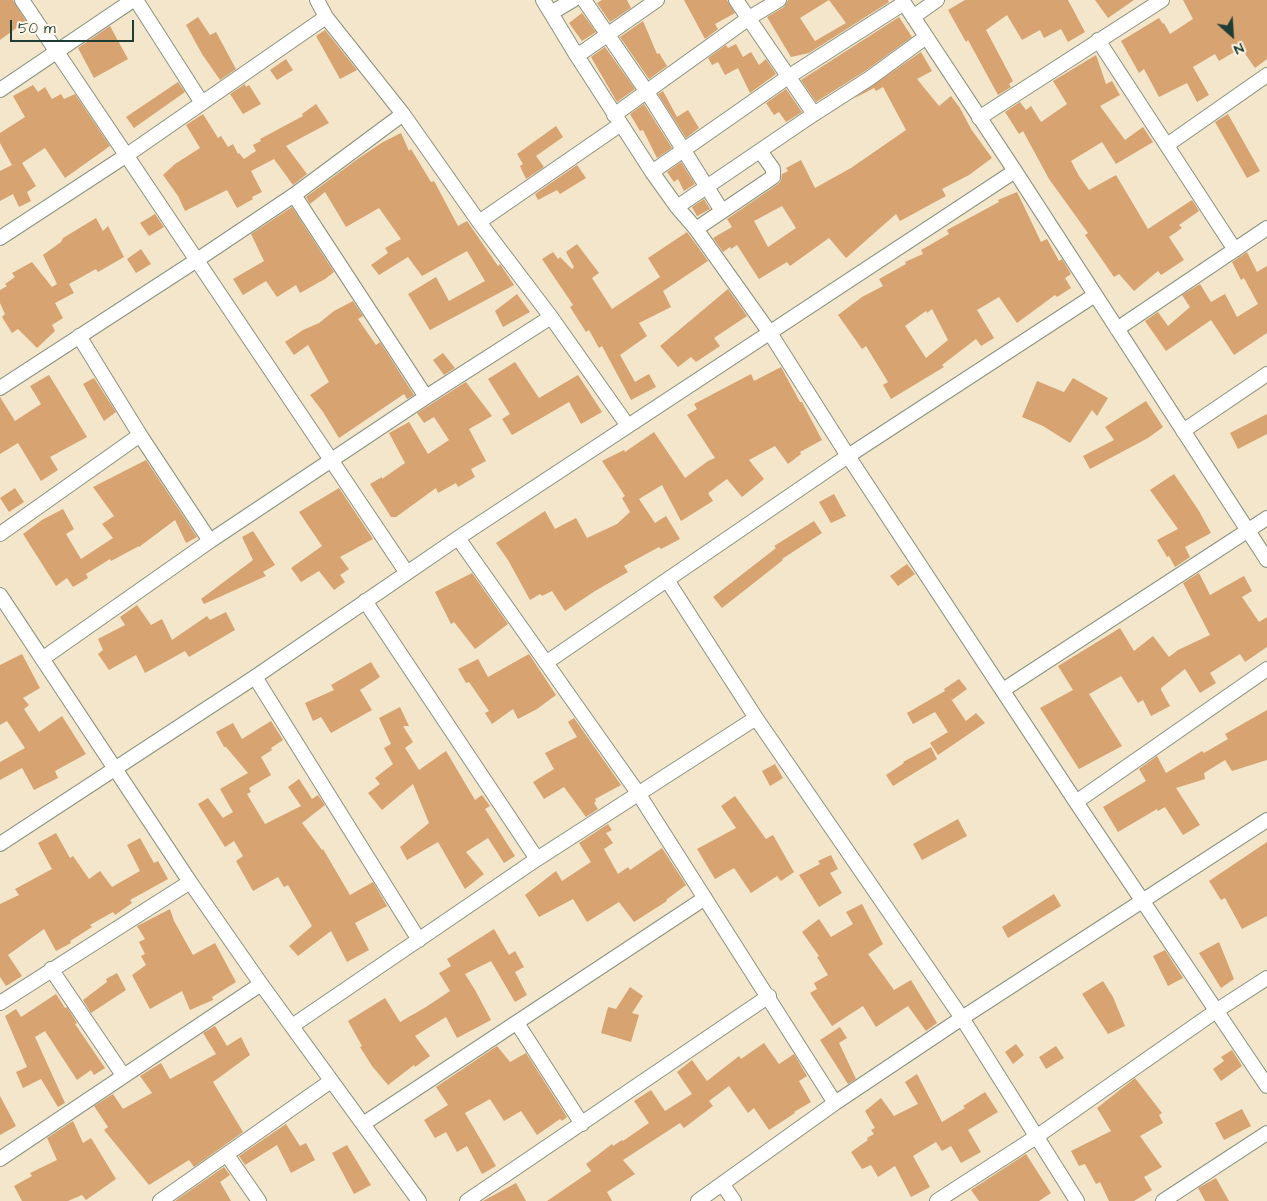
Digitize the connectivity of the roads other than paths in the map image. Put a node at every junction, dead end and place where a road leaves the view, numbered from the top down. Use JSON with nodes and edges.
{"nodes":[{"id":1,"x":22,"y":0,"type":"edge"},
{"id":2,"x":134,"y":0,"type":"edge"},
{"id":3,"x":316,"y":0,"type":"edge"},
{"id":4,"x":543,"y":0,"type":"edge"},
{"id":5,"x":573,"y":0,"type":"edge"},
{"id":6,"x":584,"y":0,"type":"edge"},
{"id":7,"x":657,"y":0,"type":"edge"},
{"id":8,"x":736,"y":0,"type":"edge"},
{"id":9,"x":779,"y":0,"type":"edge"},
{"id":10,"x":937,"y":0,"type":"edge"},
{"id":11,"x":1162,"y":0,"type":"edge"},
{"id":12,"x":903,"y":2,"type":"edge"},
{"id":13,"x":551,"y":13,"type":"junction"},
{"id":14,"x":913,"y":16,"type":"junction"},
{"id":15,"x":326,"y":18,"type":"junction"},
{"id":16,"x":749,"y":18,"type":"junction"},
{"id":17,"x":608,"y":34,"type":"junction"},
{"id":18,"x":926,"y":37,"type":"junction"},
{"id":19,"x":1098,"y":40,"type":"junction"},
{"id":20,"x":57,"y":52,"type":"junction"},
{"id":21,"x":577,"y":56,"type":"junction"},
{"id":22,"x":1267,"y":75,"type":"edge"},
{"id":23,"x":788,"y":77,"type":"junction"},
{"id":24,"x":0,"y":90,"type":"edge"},
{"id":25,"x":647,"y":92,"type":"junction"},
{"id":26,"x":202,"y":103,"type":"junction"},
{"id":27,"x":403,"y":114,"type":"junction"},
{"id":28,"x":814,"y":114,"type":"junction"},
{"id":29,"x":979,"y":118,"type":"junction"},
{"id":30,"x":617,"y":119,"type":"junction"},
{"id":31,"x":1167,"y":145,"type":"junction"},
{"id":32,"x":684,"y":150,"type":"junction"},
{"id":33,"x":760,"y":151,"type":"junction"},
{"id":34,"x":126,"y":155,"type":"junction"},
{"id":35,"x":1015,"y":171,"type":"junction"},
{"id":36,"x":652,"y":172,"type":"junction"},
{"id":37,"x":708,"y":187,"type":"junction"},
{"id":38,"x":294,"y":195,"type":"junction"},
{"id":39,"x":677,"y":207,"type":"junction"},
{"id":40,"x":722,"y":210,"type":"junction"},
{"id":41,"x":479,"y":222,"type":"junction"},
{"id":42,"x":1267,"y":228,"type":"edge"},
{"id":43,"x":696,"y":229,"type":"junction"},
{"id":44,"x":0,"y":238,"type":"edge"},
{"id":45,"x":1235,"y":250,"type":"junction"},
{"id":46,"x":197,"y":260,"type":"junction"},
{"id":47,"x":1095,"y":295,"type":"junction"},
{"id":48,"x":551,"y":317,"type":"junction"},
{"id":49,"x":1116,"y":329,"type":"junction"},
{"id":50,"x":770,"y":333,"type":"junction"},
{"id":51,"x":79,"y":336,"type":"junction"},
{"id":52,"x":1267,"y":374,"type":"edge"},
{"id":53,"x":0,"y":388,"type":"edge"},
{"id":54,"x":426,"y":397,"type":"junction"},
{"id":55,"x":628,"y":426,"type":"junction"},
{"id":56,"x":1183,"y":431,"type":"junction"},
{"id":57,"x":140,"y":435,"type":"junction"},
{"id":58,"x":848,"y":456,"type":"junction"},
{"id":59,"x":331,"y":460,"type":"junction"},
{"id":60,"x":1267,"y":518,"type":"edge"},
{"id":61,"x":1248,"y":531,"type":"junction"},
{"id":62,"x":0,"y":534,"type":"edge"},
{"id":63,"x":458,"y":538,"type":"junction"},
{"id":64,"x":210,"y":541,"type":"junction"},
{"id":65,"x":1267,"y":560,"type":"edge"},
{"id":66,"x":407,"y":573,"type":"junction"},
{"id":67,"x":667,"y":580,"type":"junction"},
{"id":68,"x":0,"y":595,"type":"edge"},
{"id":69,"x":365,"y":601,"type":"junction"},
{"id":70,"x":5,"y":615,"type":"edge"},
{"id":71,"x":42,"y":659,"type":"junction"},
{"id":72,"x":546,"y":662,"type":"junction"},
{"id":73,"x":1267,"y":669,"type":"edge"},
{"id":74,"x":255,"y":677,"type":"junction"},
{"id":75,"x":1003,"y":690,"type":"junction"},
{"id":76,"x":756,"y":718,"type":"junction"},
{"id":77,"x":115,"y":769,"type":"junction"},
{"id":78,"x":638,"y":793,"type":"junction"},
{"id":79,"x":1076,"y":802,"type":"junction"},
{"id":80,"x":1267,"y":820,"type":"edge"},
{"id":81,"x":2,"y":838,"type":"edge"},
{"id":82,"x":537,"y":859,"type":"junction"},
{"id":83,"x":190,"y":882,"type":"junction"},
{"id":84,"x":705,"y":898,"type":"junction"},
{"id":85,"x":1142,"y":901,"type":"junction"},
{"id":86,"x":419,"y":940,"type":"junction"},
{"id":87,"x":50,"y":970,"type":"junction"},
{"id":88,"x":1267,"y":978,"type":"edge"},
{"id":89,"x":261,"y":984,"type":"junction"},
{"id":90,"x":769,"y":996,"type":"junction"},
{"id":91,"x":0,"y":1003,"type":"edge"},
{"id":92,"x":1216,"y":1011,"type":"junction"},
{"id":93,"x":962,"y":1018,"type":"junction"},
{"id":94,"x":517,"y":1023,"type":"junction"},
{"id":95,"x":292,"y":1026,"type":"junction"},
{"id":96,"x":123,"y":1076,"type":"junction"},
{"id":97,"x":331,"y":1081,"type":"junction"},
{"id":98,"x":1267,"y":1086,"type":"edge"},
{"id":99,"x":835,"y":1103,"type":"junction"},
{"id":100,"x":363,"y":1124,"type":"junction"},
{"id":101,"x":582,"y":1124,"type":"junction"},
{"id":102,"x":1267,"y":1133,"type":"edge"},
{"id":103,"x":1036,"y":1137,"type":"junction"},
{"id":104,"x":227,"y":1155,"type":"junction"},
{"id":105,"x":0,"y":1159,"type":"edge"},
{"id":106,"x":723,"y":1184,"type":"junction"},
{"id":107,"x":160,"y":1201,"type":"edge"},
{"id":108,"x":259,"y":1201,"type":"edge"},
{"id":109,"x":419,"y":1201,"type":"edge"},
{"id":110,"x":467,"y":1201,"type":"edge"},
{"id":111,"x":698,"y":1201,"type":"edge"},
{"id":112,"x":734,"y":1201,"type":"edge"},
{"id":113,"x":937,"y":1201,"type":"edge"},
{"id":114,"x":1077,"y":1201,"type":"edge"},
{"id":115,"x":1163,"y":1201,"type":"edge"}],
"edges":[{"from":1,"to":20,"type":"street"},
{"from":2,"to":20,"type":"street"},
{"from":2,"to":26,"type":"street"},
{"from":3,"to":15,"type":"street"},
{"from":4,"to":13,"type":"street"},
{"from":5,"to":13,"type":"street"},
{"from":6,"to":17,"type":"street"},
{"from":7,"to":17,"type":"street"},
{"from":8,"to":16,"type":"street"},
{"from":9,"to":16,"type":"street"},
{"from":10,"to":14,"type":"street"},
{"from":11,"to":19,"type":"street"},
{"from":12,"to":14,"type":"street"},
{"from":12,"to":23,"type":"street"},
{"from":13,"to":21,"type":"street"},
{"from":14,"to":18,"type":"street"},
{"from":15,"to":26,"type":"street"},
{"from":15,"to":27,"type":"street"},
{"from":16,"to":23,"type":"street"},
{"from":16,"to":25,"type":"street"},
{"from":17,"to":21,"type":"street"},
{"from":17,"to":25,"type":"street"},
{"from":18,"to":28,"type":"street"},
{"from":18,"to":29,"type":"street"},
{"from":19,"to":29,"type":"street"},
{"from":19,"to":31,"type":"street"},
{"from":20,"to":24,"type":"street"},
{"from":20,"to":34,"type":"street"},
{"from":21,"to":30,"type":"street"},
{"from":22,"to":31,"type":"street"},
{"from":23,"to":28,"type":"street"},
{"from":23,"to":32,"type":"street"},
{"from":25,"to":30,"type":"street"},
{"from":25,"to":32,"type":"street"},
{"from":26,"to":34,"type":"street"},
{"from":27,"to":38,"type":"street"},
{"from":27,"to":41,"type":"street"},
{"from":28,"to":33,"type":"street"},
{"from":29,"to":35,"type":"street"},
{"from":30,"to":36,"type":"street"},
{"from":30,"to":41,"type":"street"},
{"from":31,"to":45,"type":"street"},
{"from":32,"to":36,"type":"street"},
{"from":32,"to":37,"type":"street"},
{"from":33,"to":37,"type":"street"},
{"from":33,"to":40,"type":"street"},
{"from":34,"to":44,"type":"street"},
{"from":34,"to":46,"type":"street"},
{"from":35,"to":47,"type":"street"},
{"from":35,"to":50,"type":"street"},
{"from":36,"to":39,"type":"street"},
{"from":37,"to":39,"type":"street"},
{"from":37,"to":40,"type":"street"},
{"from":38,"to":46,"type":"street"},
{"from":38,"to":54,"type":"street"},
{"from":39,"to":43,"type":"street"},
{"from":40,"to":43,"type":"street"},
{"from":41,"to":48,"type":"street"},
{"from":42,"to":45,"type":"street"},
{"from":43,"to":50,"type":"street"},
{"from":45,"to":49,"type":"street"},
{"from":46,"to":51,"type":"street"},
{"from":46,"to":59,"type":"street"},
{"from":47,"to":49,"type":"street"},
{"from":47,"to":58,"type":"street"},
{"from":48,"to":54,"type":"street"},
{"from":48,"to":55,"type":"street"},
{"from":49,"to":56,"type":"street"},
{"from":50,"to":55,"type":"street"},
{"from":50,"to":58,"type":"street"},
{"from":51,"to":53,"type":"street"},
{"from":51,"to":57,"type":"street"},
{"from":52,"to":56,"type":"street"},
{"from":54,"to":59,"type":"street"},
{"from":55,"to":63,"type":"street"},
{"from":56,"to":61,"type":"street"},
{"from":57,"to":62,"type":"street"},
{"from":57,"to":64,"type":"street"},
{"from":58,"to":67,"type":"street"},
{"from":58,"to":75,"type":"street"},
{"from":59,"to":64,"type":"street"},
{"from":59,"to":66,"type":"street"},
{"from":60,"to":61,"type":"street"},
{"from":61,"to":65,"type":"street"},
{"from":61,"to":75,"type":"street"},
{"from":63,"to":66,"type":"street"},
{"from":63,"to":72,"type":"street"},
{"from":64,"to":71,"type":"street"},
{"from":66,"to":69,"type":"street"},
{"from":67,"to":72,"type":"street"},
{"from":67,"to":76,"type":"street"},
{"from":68,"to":70,"type":"street"},
{"from":69,"to":74,"type":"street"},
{"from":69,"to":82,"type":"street"},
{"from":70,"to":71,"type":"street"},
{"from":71,"to":77,"type":"street"},
{"from":72,"to":78,"type":"street"},
{"from":73,"to":79,"type":"street"},
{"from":74,"to":77,"type":"street"},
{"from":74,"to":86,"type":"street"},
{"from":75,"to":79,"type":"street"},
{"from":76,"to":78,"type":"street"},
{"from":76,"to":93,"type":"street"},
{"from":77,"to":81,"type":"street"},
{"from":77,"to":83,"type":"street"},
{"from":78,"to":82,"type":"street"},
{"from":78,"to":84,"type":"street"},
{"from":79,"to":85,"type":"street"},
{"from":80,"to":85,"type":"street"},
{"from":82,"to":86,"type":"street"},
{"from":83,"to":87,"type":"street"},
{"from":83,"to":89,"type":"street"},
{"from":84,"to":90,"type":"street"},
{"from":84,"to":94,"type":"street"},
{"from":85,"to":92,"type":"street"},
{"from":85,"to":93,"type":"street"},
{"from":86,"to":95,"type":"street"},
{"from":87,"to":91,"type":"street"},
{"from":87,"to":96,"type":"street"},
{"from":88,"to":92,"type":"street"},
{"from":89,"to":95,"type":"street"},
{"from":89,"to":96,"type":"street"},
{"from":90,"to":99,"type":"street"},
{"from":90,"to":101,"type":"street"},
{"from":92,"to":98,"type":"street"},
{"from":92,"to":103,"type":"street"},
{"from":93,"to":99,"type":"street"},
{"from":93,"to":103,"type":"street"},
{"from":94,"to":100,"type":"street"},
{"from":94,"to":101,"type":"street"},
{"from":95,"to":97,"type":"street"},
{"from":96,"to":105,"type":"street"},
{"from":97,"to":100,"type":"street"},
{"from":97,"to":104,"type":"street"},
{"from":99,"to":106,"type":"street"},
{"from":100,"to":109,"type":"street"},
{"from":101,"to":110,"type":"street"},
{"from":102,"to":115,"type":"street"},
{"from":103,"to":113,"type":"street"},
{"from":103,"to":114,"type":"street"},
{"from":104,"to":107,"type":"street"},
{"from":104,"to":108,"type":"street"},
{"from":106,"to":111,"type":"street"},
{"from":106,"to":112,"type":"street"}]}
